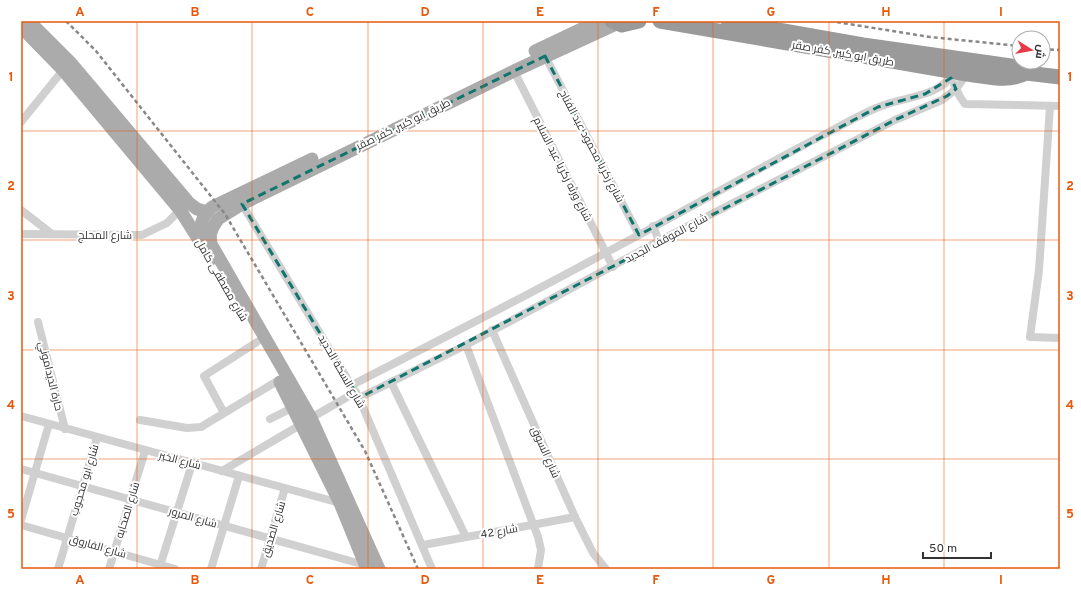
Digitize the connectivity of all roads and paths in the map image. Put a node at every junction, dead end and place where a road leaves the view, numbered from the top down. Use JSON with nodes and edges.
{"nodes":[{"id":1,"x":29,"y":21,"type":"edge"},
{"id":2,"x":598,"y":21,"type":"edge"},
{"id":3,"x":660,"y":21,"type":"edge"},
{"id":4,"x":728,"y":21,"type":"edge"},
{"id":5,"x":625,"y":22,"type":"edge"},
{"id":6,"x":21,"y":27,"type":"edge"},
{"id":7,"x":862,"y":51,"type":"junction"},
{"id":8,"x":545,"y":56,"type":"junction"},
{"id":9,"x":63,"y":70,"type":"junction"},
{"id":10,"x":514,"y":71,"type":"junction"},
{"id":11,"x":1026,"y":73,"type":"junction"},
{"id":12,"x":958,"y":74,"type":"junction"},
{"id":13,"x":1060,"y":77,"type":"edge"},
{"id":14,"x":956,"y":89,"type":"junction"},
{"id":15,"x":1050,"y":106,"type":"junction"},
{"id":16,"x":1060,"y":106,"type":"edge"},
{"id":17,"x":21,"y":122,"type":"edge"},
{"id":18,"x":242,"y":204,"type":"junction"},
{"id":19,"x":21,"y":210,"type":"edge"},
{"id":20,"x":180,"y":210,"type":"junction"},
{"id":21,"x":207,"y":212,"type":"junction"},
{"id":22,"x":653,"y":226,"type":"junction"},
{"id":23,"x":21,"y":234,"type":"edge"},
{"id":24,"x":52,"y":234,"type":"junction"},
{"id":25,"x":639,"y":235,"type":"junction"},
{"id":26,"x":659,"y":241,"type":"junction"},
{"id":27,"x":206,"y":243,"type":"junction"},
{"id":28,"x":606,"y":253,"type":"junction"},
{"id":29,"x":613,"y":267,"type":"junction"},
{"id":30,"x":38,"y":322,"type":"dead end"},
{"id":31,"x":492,"y":330,"type":"junction"},
{"id":32,"x":1060,"y":338,"type":"edge"},
{"id":33,"x":257,"y":342,"type":"junction"},
{"id":34,"x":466,"y":345,"type":"junction"},
{"id":35,"x":279,"y":380,"type":"junction"},
{"id":36,"x":391,"y":382,"type":"junction"},
{"id":37,"x":356,"y":392,"type":"junction"},
{"id":38,"x":294,"y":407,"type":"junction"},
{"id":39,"x":224,"y":413,"type":"junction"},
{"id":40,"x":21,"y":416,"type":"edge"},
{"id":41,"x":140,"y":420,"type":"dead end"},
{"id":42,"x":270,"y":420,"type":"dead end"},
{"id":43,"x":306,"y":421,"type":"junction"},
{"id":44,"x":49,"y":424,"type":"junction"},
{"id":45,"x":65,"y":429,"type":"junction"},
{"id":46,"x":97,"y":438,"type":"junction"},
{"id":47,"x":145,"y":451,"type":"junction"},
{"id":48,"x":192,"y":464,"type":"junction"},
{"id":49,"x":21,"y":468,"type":"edge"},
{"id":50,"x":222,"y":471,"type":"junction"},
{"id":51,"x":35,"y":472,"type":"junction"},
{"id":52,"x":239,"y":476,"type":"junction"},
{"id":53,"x":83,"y":486,"type":"junction"},
{"id":54,"x":285,"y":488,"type":"junction"},
{"id":55,"x":130,"y":499,"type":"junction"},
{"id":56,"x":340,"y":503,"type":"junction"},
{"id":57,"x":177,"y":512,"type":"junction"},
{"id":58,"x":575,"y":517,"type":"junction"},
{"id":59,"x":21,"y":520,"type":"edge"},
{"id":60,"x":21,"y":525,"type":"edge"},
{"id":61,"x":533,"y":525,"type":"junction"},
{"id":62,"x":224,"y":526,"type":"junction"},
{"id":63,"x":466,"y":537,"type":"junction"},
{"id":64,"x":67,"y":538,"type":"junction"},
{"id":65,"x":270,"y":538,"type":"junction"},
{"id":66,"x":423,"y":545,"type":"junction"},
{"id":67,"x":114,"y":550,"type":"junction"},
{"id":68,"x":159,"y":567,"type":"edge"},
{"id":69,"x":366,"y":567,"type":"edge"},
{"id":70,"x":58,"y":569,"type":"edge"},
{"id":71,"x":108,"y":569,"type":"edge"},
{"id":72,"x":175,"y":569,"type":"edge"},
{"id":73,"x":211,"y":569,"type":"edge"},
{"id":74,"x":261,"y":569,"type":"edge"},
{"id":75,"x":379,"y":569,"type":"edge"},
{"id":76,"x":432,"y":569,"type":"edge"},
{"id":77,"x":538,"y":569,"type":"edge"},
{"id":78,"x":606,"y":569,"type":"edge"}],
"edges":[{"from":1,"to":21,"type":"main road"},
{"from":2,"to":21,"type":"main road","name":"طريق ابو كبير, كفر صقر"},
{"from":3,"to":7,"type":"highway","name":"طريق ابو كبير, كفر صقر"},
{"from":4,"to":7,"type":"highway","name":"طريق ابو كبير, كفر صقر"},
{"from":5,"to":8,"type":"main road","name":"طريق ابو كبير, كفر صقر"},
{"from":6,"to":9,"type":"main road","name":"شارع مصطفى كامل"},
{"from":7,"to":11,"type":"highway","name":"طريق ابو كبير, كفر صقر"},
{"from":7,"to":12,"type":"highway","name":"طريق ابو كبير, كفر صقر"},
{"from":8,"to":10,"type":"main road","name":"طريق ابو كبير, كفر صقر"},
{"from":8,"to":25,"type":"street","name":"شارع زكريا محمود عبد الفتاح"},
{"from":9,"to":17,"type":"street"},
{"from":9,"to":20,"type":"main road","name":"شارع مصطفى كامل"},
{"from":10,"to":18,"type":"main road","name":"طريق ابو كبير, كفر صقر"},
{"from":10,"to":28,"type":"street","name":"شارع ورثه زكريا عبد السلام"},
{"from":11,"to":12,"type":"highway","name":"طريق ابو كبير, كفر صقر"},
{"from":11,"to":13,"type":"highway","name":"طريق ابو كبير, كفر صقر"},
{"from":12,"to":14,"type":"street","name":"شارع الموقف الجديد"},
{"from":12,"to":14,"type":"street"},
{"from":12,"to":22,"type":"street","name":"شارع الموقف الجديد"},
{"from":14,"to":15,"type":"street"},
{"from":14,"to":26,"type":"street","name":"شارع الموقف الجديد"},
{"from":15,"to":16,"type":"street"},
{"from":15,"to":32,"type":"street"},
{"from":18,"to":27,"type":"main road","name":"طريق ابو كبير, كفر صقر"},
{"from":18,"to":37,"type":"street","name":"شارع السكة الحديد"},
{"from":19,"to":24,"type":"street"},
{"from":20,"to":24,"type":"street","name":"شارع المحلج"},
{"from":20,"to":27,"type":"main road","name":"شارع مصطفى كامل"},
{"from":21,"to":27,"type":"main road"},
{"from":22,"to":25,"type":"street","name":"شارع الموقف الجديد"},
{"from":22,"to":26,"type":"street"},
{"from":23,"to":24,"type":"street","name":"شارع المحلج"},
{"from":25,"to":28,"type":"street","name":"شارع الموقف الجديد"},
{"from":26,"to":29,"type":"street","name":"شارع الموقف الجديد"},
{"from":27,"to":33,"type":"main road","name":"شارع مصطفى كامل"},
{"from":27,"to":43,"type":"main road","name":"شارع مصطفى كامل"},
{"from":28,"to":29,"type":"street","name":"شارع ورثه زكريا عبد السلام"},
{"from":28,"to":37,"type":"street","name":"شارع الموقف الجديد"},
{"from":29,"to":31,"type":"street","name":"شارع الموقف الجديد"},
{"from":30,"to":45,"type":"street","name":"حارة الديداموني"},
{"from":31,"to":34,"type":"street","name":"شارع الموقف الجديد"},
{"from":31,"to":58,"type":"street","name":"شارع السوق"},
{"from":33,"to":35,"type":"main road","name":"شارع مصطفى كامل"},
{"from":33,"to":39,"type":"street"},
{"from":34,"to":36,"type":"street","name":"شارع الموقف الجديد"},
{"from":34,"to":61,"type":"street"},
{"from":35,"to":38,"type":"main road","name":"شارع مصطفى كامل"},
{"from":35,"to":39,"type":"street"},
{"from":36,"to":37,"type":"street","name":"شارع الموقف الجديد"},
{"from":36,"to":63,"type":"street"},
{"from":37,"to":43,"type":"street"},
{"from":37,"to":66,"type":"street","name":"شارع السكة الحديد"},
{"from":38,"to":42,"type":"street"},
{"from":38,"to":43,"type":"main road","name":"شارع مصطفى كامل"},
{"from":39,"to":41,"type":"street"},
{"from":40,"to":44,"type":"street","name":"شارع الخير"},
{"from":43,"to":50,"type":"street"},
{"from":43,"to":56,"type":"main road","name":"شارع مصطفى كامل"},
{"from":43,"to":75,"type":"main road","name":"شارع مصطفى كامل"},
{"from":44,"to":45,"type":"street","name":"شارع الخير"},
{"from":44,"to":51,"type":"street"},
{"from":45,"to":46,"type":"street","name":"شارع الخير"},
{"from":46,"to":47,"type":"street","name":"شارع الخير"},
{"from":46,"to":53,"type":"street","name":"شارع ابو محجوب"},
{"from":47,"to":48,"type":"street","name":"شارع الخير"},
{"from":47,"to":55,"type":"street","name":"شارع الصحابه"},
{"from":48,"to":50,"type":"street","name":"شارع الخير"},
{"from":48,"to":57,"type":"street"},
{"from":49,"to":51,"type":"street","name":"شارع المرور"},
{"from":50,"to":52,"type":"street","name":"شارع الخير"},
{"from":51,"to":53,"type":"street","name":"شارع المرور"},
{"from":51,"to":59,"type":"street"},
{"from":52,"to":54,"type":"street","name":"شارع الخير"},
{"from":52,"to":62,"type":"street"},
{"from":53,"to":55,"type":"street","name":"شارع المرور"},
{"from":53,"to":64,"type":"street","name":"شارع ابو محجوب"},
{"from":54,"to":56,"type":"street","name":"شارع الخير"},
{"from":54,"to":65,"type":"street","name":"شارع الصديق"},
{"from":55,"to":57,"type":"street","name":"شارع المرور"},
{"from":55,"to":67,"type":"street","name":"شارع الصحابه"},
{"from":56,"to":69,"type":"main road","name":"شارع مصطفى كامل"},
{"from":57,"to":62,"type":"street","name":"شارع المرور"},
{"from":57,"to":68,"type":"street"},
{"from":58,"to":61,"type":"street","name":"شارع 42"},
{"from":58,"to":78,"type":"street","name":"شارع السوق"},
{"from":60,"to":64,"type":"street","name":"شارع الفاروق"},
{"from":61,"to":63,"type":"street","name":"شارع 42"},
{"from":61,"to":77,"type":"street"},
{"from":62,"to":65,"type":"street","name":"شارع المرور"},
{"from":62,"to":73,"type":"street"},
{"from":63,"to":66,"type":"street","name":"شارع 42"},
{"from":64,"to":67,"type":"street","name":"شارع الفاروق"},
{"from":64,"to":70,"type":"street","name":"شارع ابو محجوب"},
{"from":65,"to":69,"type":"street","name":"شارع المرور"},
{"from":65,"to":74,"type":"street","name":"شارع الصديق"},
{"from":66,"to":76,"type":"street","name":"شارع السكة الحديد"},
{"from":67,"to":68,"type":"street","name":"شارع الفاروق"},
{"from":67,"to":71,"type":"street","name":"شارع الصحابه"},
{"from":68,"to":72,"type":"street","name":"شارع الفاروق"}]}
